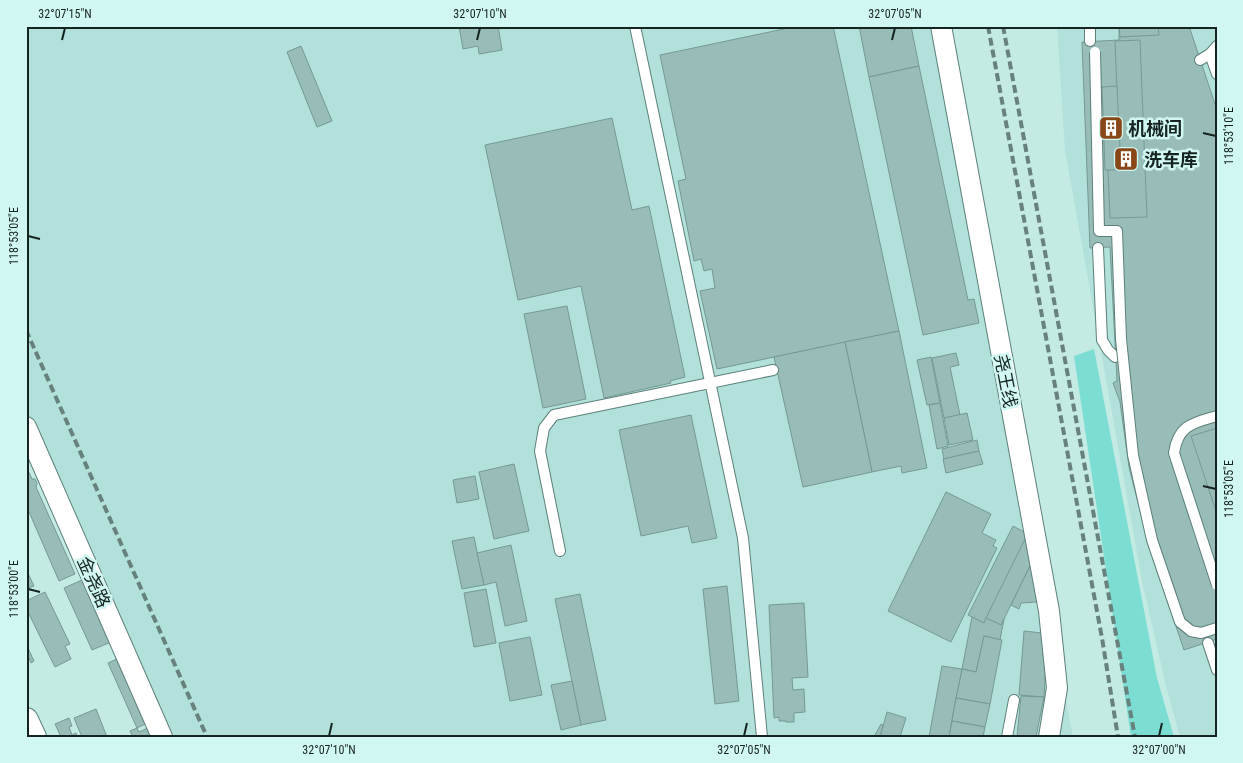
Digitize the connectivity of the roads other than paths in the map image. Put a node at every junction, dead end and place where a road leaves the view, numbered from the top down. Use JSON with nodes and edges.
{"nodes":[{"id":1,"x":635,"y":26,"type":"edge"},
{"id":2,"x":940,"y":26,"type":"edge"},
{"id":3,"x":1090,"y":26,"type":"edge"},
{"id":4,"x":1090,"y":41,"type":"dead end"},
{"id":5,"x":1213,"y":50,"type":"edge"},
{"id":6,"x":1095,"y":52,"type":"dead end"},
{"id":7,"x":1200,"y":60,"type":"dead end"},
{"id":8,"x":1217,"y":74,"type":"edge"},
{"id":9,"x":1098,"y":248,"type":"dead end"},
{"id":10,"x":1115,"y":357,"type":"dead end"},
{"id":11,"x":773,"y":370,"type":"dead end"},
{"id":12,"x":710,"y":383,"type":"junction"},
{"id":13,"x":1217,"y":416,"type":"edge"},
{"id":14,"x":26,"y":427,"type":"edge"},
{"id":15,"x":560,"y":551,"type":"dead end"},
{"id":16,"x":1217,"y":585,"type":"edge"},
{"id":17,"x":1217,"y":628,"type":"edge"},
{"id":18,"x":1208,"y":643,"type":"dead end"},
{"id":19,"x":1217,"y":670,"type":"edge"},
{"id":20,"x":1014,"y":700,"type":"dead end"},
{"id":21,"x":26,"y":720,"type":"edge"},
{"id":22,"x":34,"y":737,"type":"edge"},
{"id":23,"x":162,"y":737,"type":"edge"},
{"id":24,"x":762,"y":737,"type":"edge"},
{"id":25,"x":1007,"y":737,"type":"edge"},
{"id":26,"x":1049,"y":737,"type":"edge"}],
"edges":[{"from":1,"to":12,"type":"lane"},
{"from":2,"to":26,"type":"street","name":"尧王线"},
{"from":3,"to":4,"type":"lane"},
{"from":5,"to":7,"type":"lane"},
{"from":5,"to":8,"type":"lane"},
{"from":6,"to":17,"type":"lane","bridge":true},
{"from":9,"to":10,"type":"lane"},
{"from":11,"to":12,"type":"lane"},
{"from":12,"to":15,"type":"lane"},
{"from":12,"to":24,"type":"lane"},
{"from":13,"to":16,"type":"lane","bridge":true},
{"from":14,"to":23,"type":"street","name":"金尧路"},
{"from":18,"to":19,"type":"lane"},
{"from":20,"to":25,"type":"lane"},
{"from":21,"to":22,"type":"street"}]}
